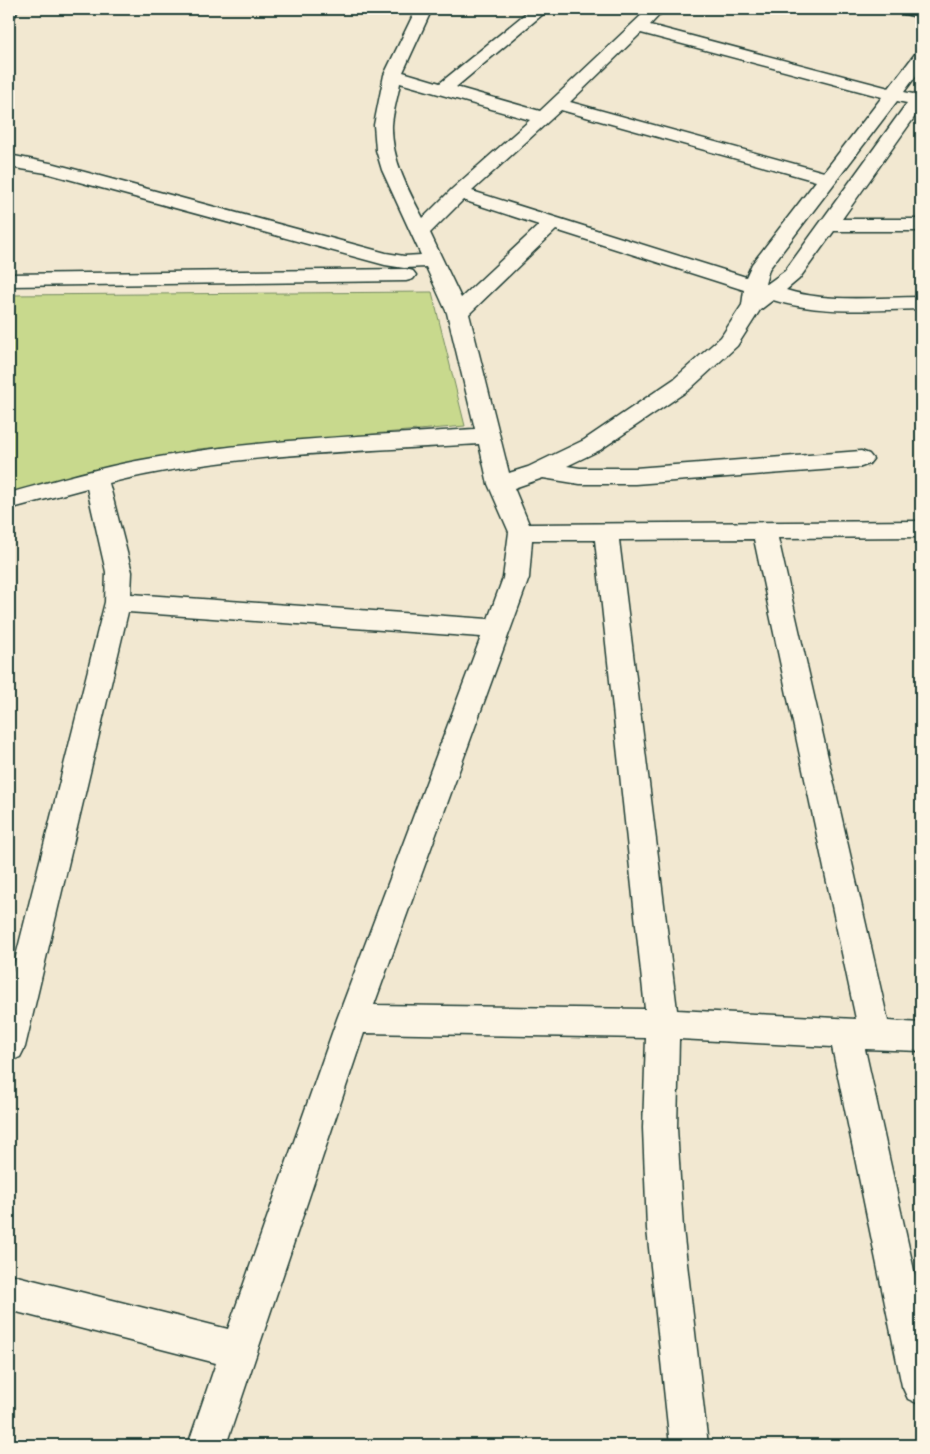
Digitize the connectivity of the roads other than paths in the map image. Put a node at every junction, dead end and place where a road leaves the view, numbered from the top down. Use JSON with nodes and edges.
{"nodes":[{"id":1,"x":10,"y":9,"type":"edge"},
{"id":2,"x":424,"y":9,"type":"edge"},
{"id":3,"x":541,"y":9,"type":"edge"},
{"id":4,"x":657,"y":9,"type":"edge"},
{"id":5,"x":903,"y":9,"type":"edge"},
{"id":6,"x":9,"y":13,"type":"edge"},
{"id":7,"x":921,"y":13,"type":"edge"},
{"id":8,"x":638,"y":27,"type":"junction"},
{"id":9,"x":921,"y":58,"type":"edge"},
{"id":10,"x":393,"y":75,"type":"junction"},
{"id":11,"x":443,"y":89,"type":"junction"},
{"id":12,"x":893,"y":94,"type":"junction"},
{"id":13,"x":918,"y":103,"type":"edge"},
{"id":14,"x":551,"y":111,"type":"junction"},
{"id":15,"x":9,"y":160,"type":"edge"},
{"id":16,"x":829,"y":179,"type":"junction"},
{"id":17,"x":458,"y":193,"type":"junction"},
{"id":18,"x":552,"y":223,"type":"junction"},
{"id":19,"x":921,"y":224,"type":"edge"},
{"id":20,"x":828,"y":225,"type":"junction"},
{"id":21,"x":420,"y":232,"type":"junction"},
{"id":22,"x":437,"y":268,"type":"junction"},
{"id":23,"x":9,"y":280,"type":"edge"},
{"id":24,"x":759,"y":295,"type":"junction"},
{"id":25,"x":921,"y":303,"type":"edge"},
{"id":26,"x":458,"y":312,"type":"junction"},
{"id":27,"x":487,"y":436,"type":"junction"},
{"id":28,"x":861,"y":459,"type":"dead end"},
{"id":29,"x":541,"y":470,"type":"junction"},
{"id":30,"x":96,"y":478,"type":"junction"},
{"id":31,"x":500,"y":484,"type":"junction"},
{"id":32,"x":9,"y":501,"type":"edge"},
{"id":33,"x":764,"y":530,"type":"junction"},
{"id":34,"x":521,"y":532,"type":"junction"},
{"id":35,"x":606,"y":532,"type":"junction"},
{"id":36,"x":920,"y":532,"type":"edge"},
{"id":37,"x":118,"y":602,"type":"junction"},
{"id":38,"x":498,"y":629,"type":"junction"},
{"id":39,"x":353,"y":1019,"type":"junction"},
{"id":40,"x":663,"y":1024,"type":"junction"},
{"id":41,"x":860,"y":1034,"type":"junction"},
{"id":42,"x":921,"y":1037,"type":"edge"},
{"id":43,"x":9,"y":1047,"type":"edge"},
{"id":44,"x":9,"y":1292,"type":"edge"},
{"id":45,"x":238,"y":1350,"type":"junction"},
{"id":46,"x":921,"y":1386,"type":"edge"},
{"id":47,"x":207,"y":1445,"type":"edge"},
{"id":48,"x":689,"y":1445,"type":"edge"}],
"edges":[{"from":1,"to":6,"type":"street"},
{"from":2,"to":10,"type":"street"},
{"from":3,"to":11,"type":"street"},
{"from":4,"to":8,"type":"street"},
{"from":5,"to":7,"type":"street"},
{"from":8,"to":12,"type":"street"},
{"from":8,"to":14,"type":"street"},
{"from":9,"to":12,"type":"street"},
{"from":10,"to":11,"type":"street"},
{"from":10,"to":21,"type":"street"},
{"from":11,"to":14,"type":"street"},
{"from":12,"to":13,"type":"street"},
{"from":12,"to":16,"type":"street"},
{"from":13,"to":20,"type":"street"},
{"from":14,"to":16,"type":"street"},
{"from":14,"to":17,"type":"street"},
{"from":15,"to":22,"type":"street"},
{"from":16,"to":24,"type":"street"},
{"from":17,"to":18,"type":"street"},
{"from":17,"to":21,"type":"street"},
{"from":18,"to":24,"type":"street"},
{"from":18,"to":26,"type":"street"},
{"from":19,"to":20,"type":"street"},
{"from":20,"to":24,"type":"street"},
{"from":21,"to":22,"type":"street"},
{"from":22,"to":23,"type":"street"},
{"from":22,"to":26,"type":"street"},
{"from":24,"to":25,"type":"street"},
{"from":24,"to":29,"type":"street"},
{"from":26,"to":27,"type":"street"},
{"from":27,"to":30,"type":"street"},
{"from":27,"to":31,"type":"street"},
{"from":28,"to":29,"type":"street"},
{"from":29,"to":31,"type":"street"},
{"from":30,"to":32,"type":"street"},
{"from":30,"to":37,"type":"street"},
{"from":31,"to":34,"type":"street"},
{"from":33,"to":35,"type":"street"},
{"from":33,"to":36,"type":"street"},
{"from":33,"to":41,"type":"street"},
{"from":34,"to":35,"type":"street"},
{"from":34,"to":38,"type":"street"},
{"from":35,"to":40,"type":"street"},
{"from":37,"to":38,"type":"street"},
{"from":37,"to":43,"type":"street"},
{"from":38,"to":39,"type":"street"},
{"from":39,"to":40,"type":"street"},
{"from":39,"to":45,"type":"street"},
{"from":40,"to":41,"type":"street"},
{"from":40,"to":48,"type":"street"},
{"from":41,"to":42,"type":"street"},
{"from":41,"to":46,"type":"street"},
{"from":44,"to":45,"type":"street"},
{"from":45,"to":47,"type":"street"}]}
